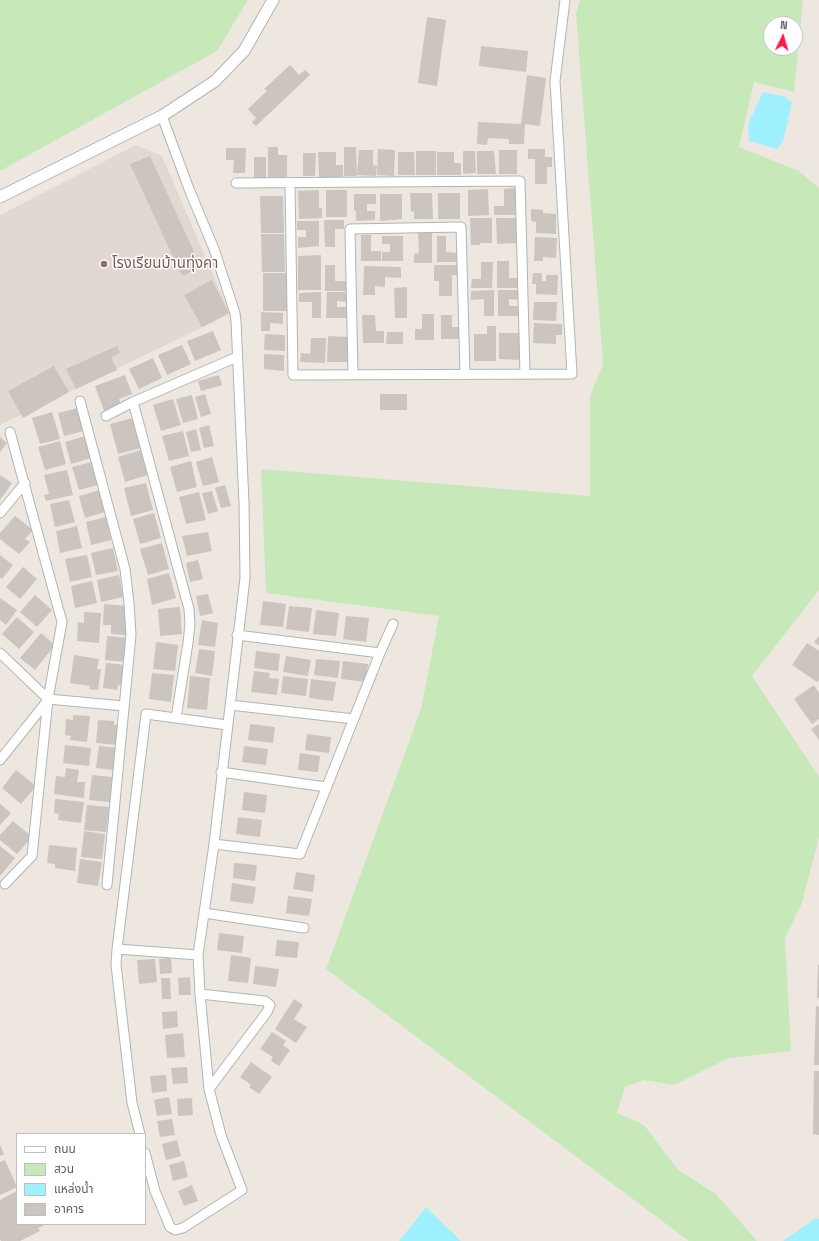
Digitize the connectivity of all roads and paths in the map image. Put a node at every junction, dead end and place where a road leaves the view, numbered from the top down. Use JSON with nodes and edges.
{"nodes":[{"id":1,"x":273,"y":0,"type":"edge"},
{"id":2,"x":567,"y":0,"type":"edge"},
{"id":3,"x":162,"y":116,"type":"junction"},
{"id":4,"x":290,"y":183,"type":"junction"},
{"id":5,"x":236,"y":184,"type":"dead end"},
{"id":6,"x":0,"y":197,"type":"edge"},
{"id":7,"x":237,"y":357,"type":"junction"},
{"id":8,"x":465,"y":374,"type":"junction"},
{"id":9,"x":525,"y":374,"type":"junction"},
{"id":10,"x":353,"y":375,"type":"junction"},
{"id":11,"x":80,"y":400,"type":"dead end"},
{"id":12,"x":132,"y":402,"type":"junction"},
{"id":13,"x":106,"y":416,"type":"dead end"},
{"id":14,"x":10,"y":432,"type":"dead end"},
{"id":15,"x":25,"y":483,"type":"junction"},
{"id":16,"x":0,"y":513,"type":"edge"},
{"id":17,"x":393,"y":624,"type":"dead end"},
{"id":18,"x":237,"y":635,"type":"junction"},
{"id":19,"x":0,"y":653,"type":"edge"},
{"id":20,"x":380,"y":653,"type":"junction"},
{"id":21,"x":48,"y":699,"type":"junction"},
{"id":22,"x":230,"y":705,"type":"junction"},
{"id":23,"x":124,"y":706,"type":"junction"},
{"id":24,"x":176,"y":718,"type":"junction"},
{"id":25,"x":354,"y":719,"type":"junction"},
{"id":26,"x":227,"y":725,"type":"junction"},
{"id":27,"x":0,"y":760,"type":"edge"},
{"id":28,"x":221,"y":772,"type":"junction"},
{"id":29,"x":326,"y":787,"type":"junction"},
{"id":30,"x":214,"y":844,"type":"junction"},
{"id":31,"x":5,"y":884,"type":"dead end"},
{"id":32,"x":106,"y":885,"type":"dead end"},
{"id":33,"x":204,"y":913,"type":"junction"},
{"id":34,"x":304,"y":928,"type":"dead end"},
{"id":35,"x":117,"y":949,"type":"junction"},
{"id":36,"x":198,"y":955,"type":"junction"},
{"id":37,"x":200,"y":994,"type":"junction"},
{"id":38,"x":209,"y":1089,"type":"junction"},
{"id":39,"x":140,"y":1133,"type":"edge"},
{"id":40,"x":146,"y":1157,"type":"edge"}],
"edges":[{"from":1,"to":3,"type":"street"},
{"from":2,"to":9,"type":"street"},
{"from":3,"to":6,"type":"street"},
{"from":3,"to":7,"type":"street"},
{"from":4,"to":5,"type":"street"},
{"from":4,"to":9,"type":"street"},
{"from":4,"to":10,"type":"street"},
{"from":7,"to":12,"type":"street"},
{"from":7,"to":18,"type":"street"},
{"from":8,"to":9,"type":"street"},
{"from":8,"to":10,"type":"street"},
{"from":8,"to":10,"type":"street"},
{"from":11,"to":23,"type":"street"},
{"from":12,"to":13,"type":"street"},
{"from":12,"to":24,"type":"street"},
{"from":14,"to":15,"type":"street"},
{"from":15,"to":16,"type":"street"},
{"from":15,"to":21,"type":"street"},
{"from":17,"to":20,"type":"street"},
{"from":18,"to":20,"type":"street"},
{"from":18,"to":22,"type":"street"},
{"from":19,"to":21,"type":"street"},
{"from":20,"to":25,"type":"street"},
{"from":21,"to":23,"type":"street"},
{"from":21,"to":27,"type":"street"},
{"from":21,"to":31,"type":"street"},
{"from":22,"to":25,"type":"street"},
{"from":22,"to":26,"type":"street"},
{"from":23,"to":32,"type":"street"},
{"from":24,"to":26,"type":"street"},
{"from":24,"to":35,"type":"street"},
{"from":25,"to":29,"type":"street"},
{"from":26,"to":28,"type":"street"},
{"from":28,"to":29,"type":"street"},
{"from":28,"to":30,"type":"street"},
{"from":29,"to":30,"type":"street"},
{"from":30,"to":33,"type":"street"},
{"from":33,"to":34,"type":"street"},
{"from":33,"to":36,"type":"street"},
{"from":35,"to":36,"type":"street"},
{"from":35,"to":39,"type":"street"},
{"from":36,"to":37,"type":"street"},
{"from":37,"to":38,"type":"street"},
{"from":37,"to":38,"type":"street"},
{"from":38,"to":40,"type":"street"}]}
